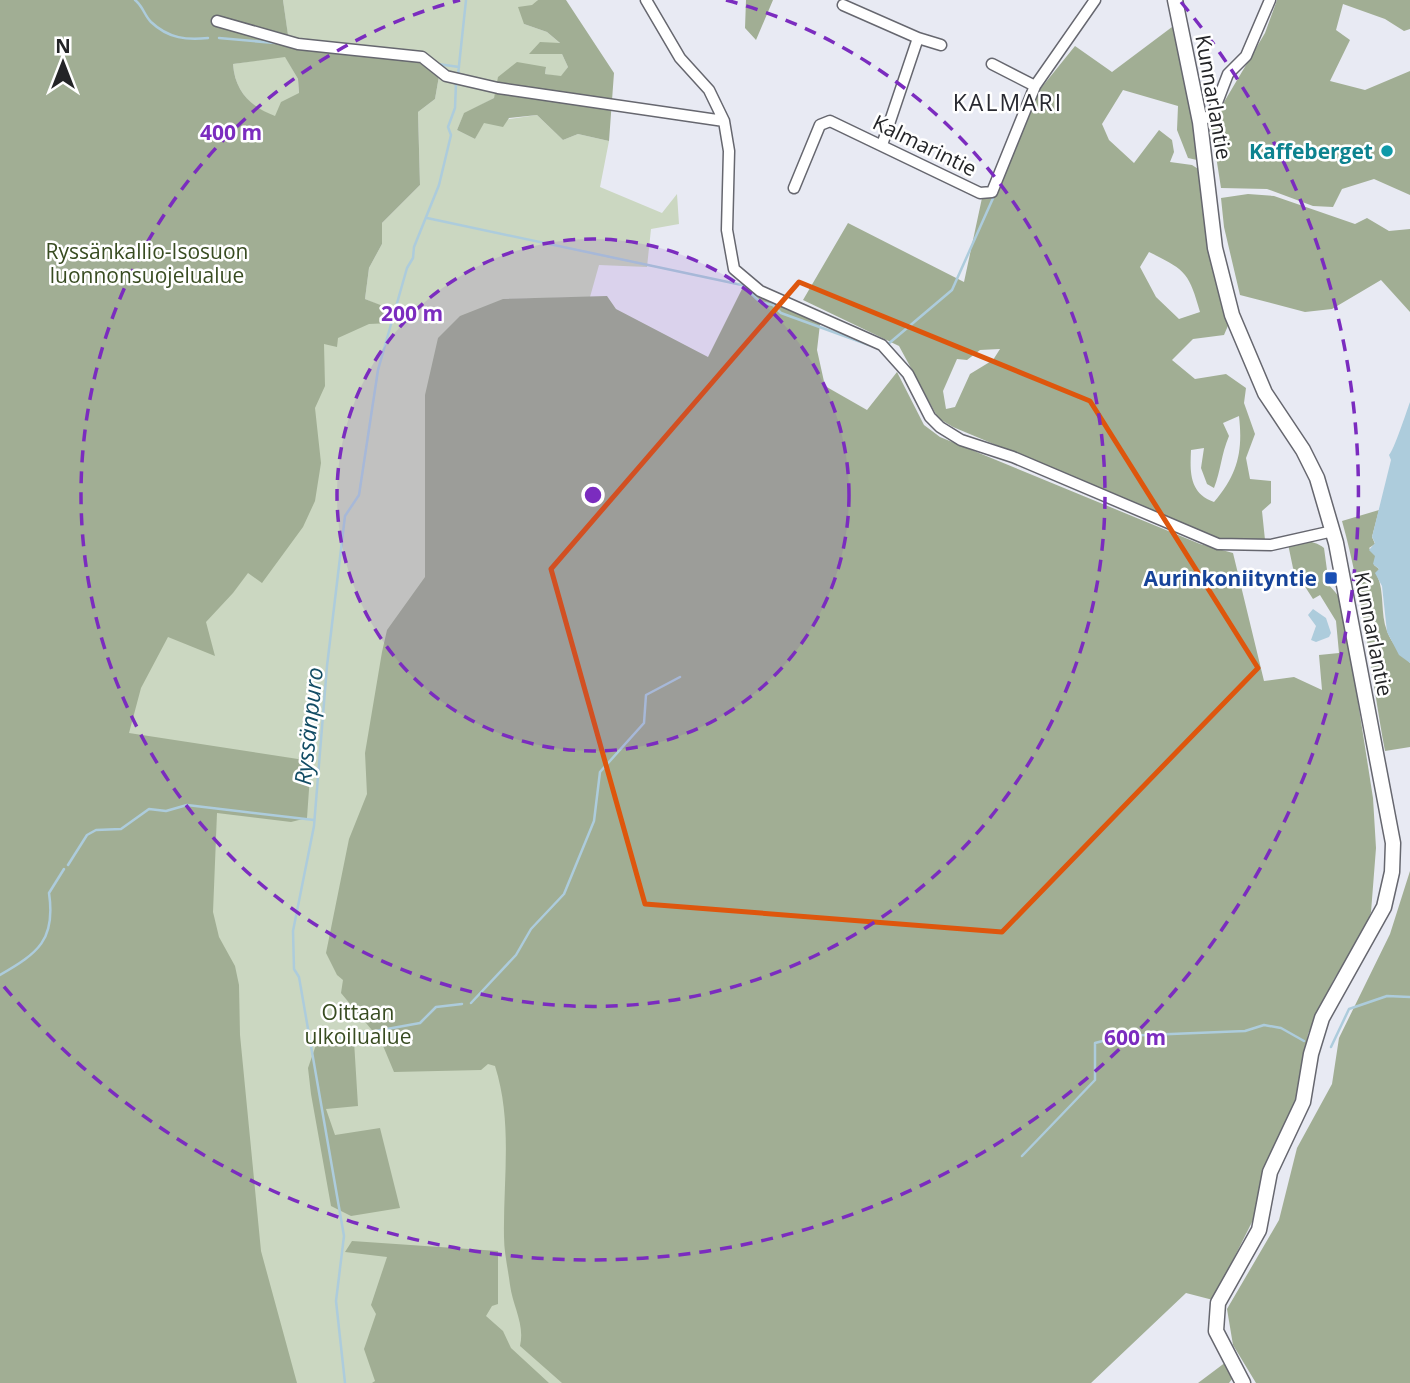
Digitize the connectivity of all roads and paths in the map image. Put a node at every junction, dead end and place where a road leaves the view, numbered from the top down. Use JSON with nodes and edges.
{"nodes":[{"id":1,"x":646,"y":0,"type":"edge"},
{"id":2,"x":1095,"y":0,"type":"edge"},
{"id":3,"x":1175,"y":0,"type":"edge"},
{"id":4,"x":1269,"y":0,"type":"edge"},
{"id":5,"x":843,"y":5,"type":"dead end"},
{"id":6,"x":217,"y":21,"type":"dead end"},
{"id":7,"x":918,"y":37,"type":"junction"},
{"id":8,"x":941,"y":45,"type":"dead end"},
{"id":9,"x":992,"y":64,"type":"dead end"},
{"id":10,"x":1035,"y":86,"type":"junction"},
{"id":11,"x":724,"y":121,"type":"junction"},
{"id":12,"x":1200,"y":122,"type":"junction"},
{"id":13,"x":882,"y":145,"type":"junction"},
{"id":14,"x":794,"y":188,"type":"dead end"},
{"id":15,"x":1333,"y":531,"type":"junction"},
{"id":16,"x":1243,"y":1383,"type":"edge"}],
"edges":[{"from":1,"to":11,"type":"street"},
{"from":2,"to":10,"type":"street","name":"Kalmarintie"},
{"from":3,"to":12,"type":"main road","name":"Kunnarlantie"},
{"from":4,"to":12,"type":"street"},
{"from":5,"to":7,"type":"street"},
{"from":6,"to":11,"type":"street"},
{"from":7,"to":8,"type":"street"},
{"from":7,"to":13,"type":"street"},
{"from":9,"to":10,"type":"street"},
{"from":10,"to":13,"type":"street","name":"Kalmarintie"},
{"from":11,"to":15,"type":"street"},
{"from":12,"to":15,"type":"main road","name":"Kunnarlantie"},
{"from":13,"to":14,"type":"street","name":"Kalmarintie"},
{"from":15,"to":16,"type":"main road","name":"Kunnarlantie"}]}
